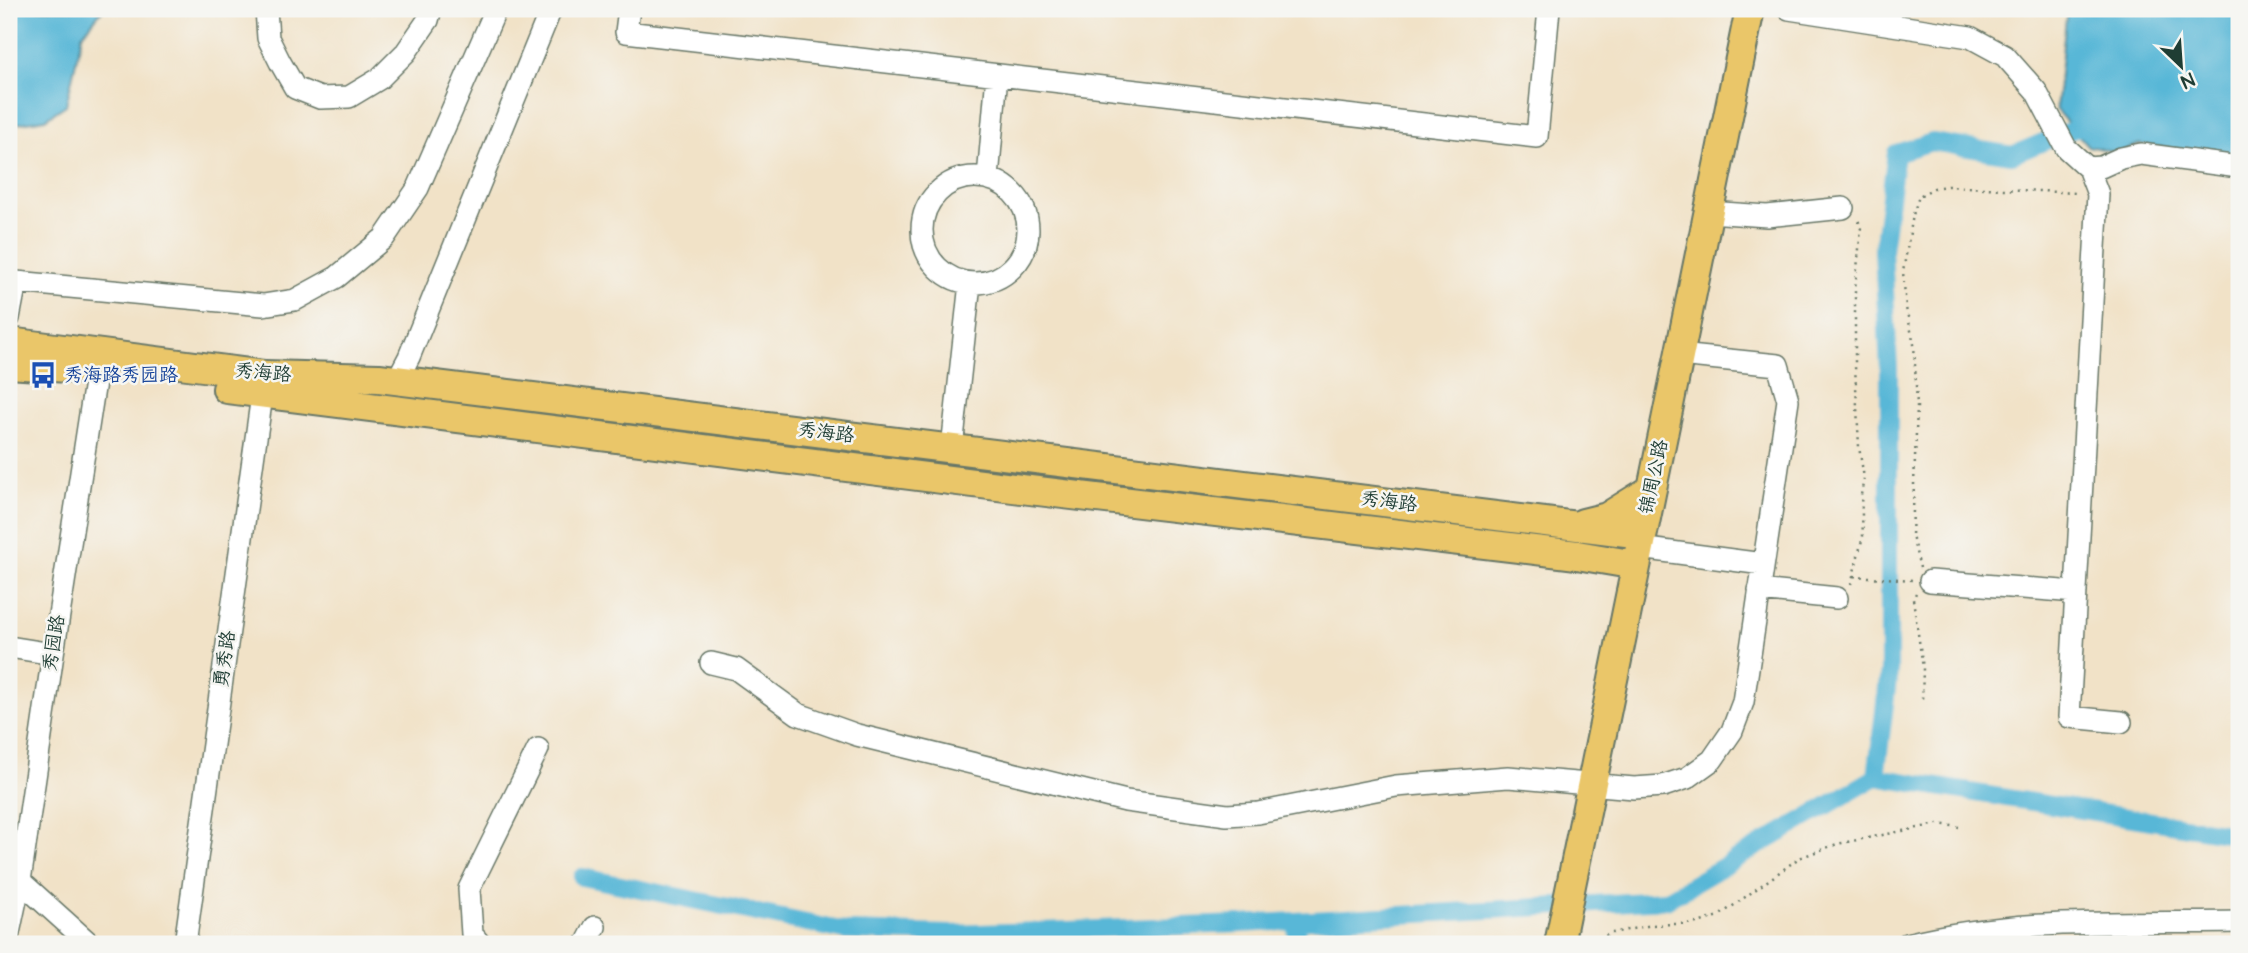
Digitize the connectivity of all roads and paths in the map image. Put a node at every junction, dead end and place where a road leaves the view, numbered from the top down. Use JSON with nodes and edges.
{"nodes":[{"id":1,"x":266,"y":9,"type":"edge"},
{"id":2,"x":430,"y":9,"type":"edge"},
{"id":3,"x":496,"y":9,"type":"edge"},
{"id":4,"x":551,"y":9,"type":"edge"},
{"id":5,"x":629,"y":9,"type":"edge"},
{"id":6,"x":1549,"y":9,"type":"edge"},
{"id":7,"x":1750,"y":9,"type":"edge"},
{"id":8,"x":1789,"y":9,"type":"edge"},
{"id":9,"x":997,"y":75,"type":"junction"},
{"id":10,"x":2239,"y":167,"type":"edge"},
{"id":11,"x":2088,"y":168,"type":"junction"},
{"id":12,"x":988,"y":178,"type":"junction"},
{"id":13,"x":2098,"y":194,"type":"junction"},
{"id":14,"x":1843,"y":208,"type":"joint"},
{"id":15,"x":1708,"y":212,"type":"junction"},
{"id":16,"x":12,"y":282,"type":"edge"},
{"id":17,"x":970,"y":283,"type":"junction"},
{"id":18,"x":9,"y":318,"type":"edge"},
{"id":19,"x":9,"y":342,"type":"edge"},
{"id":20,"x":1679,"y":355,"type":"junction"},
{"id":21,"x":98,"y":362,"type":"junction"},
{"id":22,"x":9,"y":364,"type":"edge"},
{"id":23,"x":397,"y":380,"type":"junction"},
{"id":24,"x":263,"y":384,"type":"junction"},
{"id":25,"x":952,"y":448,"type":"junction"},
{"id":26,"x":1025,"y":457,"type":"junction"},
{"id":27,"x":1021,"y":488,"type":"junction"},
{"id":28,"x":1652,"y":489,"type":"junction"},
{"id":29,"x":1574,"y":525,"type":"junction"},
{"id":30,"x":1639,"y":549,"type":"junction"},
{"id":31,"x":1577,"y":555,"type":"junction"},
{"id":32,"x":1763,"y":564,"type":"junction"},
{"id":33,"x":1923,"y":580,"type":"junction"},
{"id":34,"x":1759,"y":590,"type":"junction"},
{"id":35,"x":2076,"y":592,"type":"junction"},
{"id":36,"x":1837,"y":598,"type":"dead end"},
{"id":37,"x":1628,"y":603,"type":"junction"},
{"id":38,"x":9,"y":647,"type":"edge"},
{"id":39,"x":52,"y":654,"type":"junction"},
{"id":40,"x":711,"y":663,"type":"dead end"},
{"id":41,"x":1922,"y":702,"type":"dead end"},
{"id":42,"x":2121,"y":722,"type":"dead end"},
{"id":43,"x":538,"y":749,"type":"dead end"},
{"id":44,"x":1591,"y":785,"type":"junction"},
{"id":45,"x":1959,"y":827,"type":"dead end"},
{"id":46,"x":15,"y":879,"type":"edge"},
{"id":47,"x":2239,"y":922,"type":"edge"},
{"id":48,"x":9,"y":933,"type":"edge"},
{"id":49,"x":90,"y":944,"type":"edge"},
{"id":50,"x":186,"y":944,"type":"edge"},
{"id":51,"x":480,"y":944,"type":"edge"},
{"id":52,"x":1568,"y":944,"type":"edge"},
{"id":53,"x":1908,"y":944,"type":"edge"}],
"edges":[{"from":1,"to":2,"type":"street"},
{"from":3,"to":16,"type":"street"},
{"from":4,"to":23,"type":"street"},
{"from":5,"to":9,"type":"street"},
{"from":6,"to":9,"type":"street"},
{"from":7,"to":15,"type":"main road","name":"锦周公路"},
{"from":8,"to":11,"type":"street"},
{"from":9,"to":12,"type":"street"},
{"from":10,"to":11,"type":"street"},
{"from":11,"to":13,"type":"street"},
{"from":12,"to":17,"type":"street"},
{"from":12,"to":17,"type":"street"},
{"from":13,"to":33,"type":"path"},
{"from":13,"to":35,"type":"street"},
{"from":14,"to":15,"type":"street"},
{"from":14,"to":33,"type":"path"},
{"from":15,"to":20,"type":"main road","name":"锦周公路"},
{"from":16,"to":18,"type":"street"},
{"from":17,"to":25,"type":"street"},
{"from":19,"to":21,"type":"main road","name":"秀海路"},
{"from":20,"to":28,"type":"main road","name":"锦周公路"},
{"from":20,"to":32,"type":"street"},
{"from":21,"to":22,"type":"main road","name":"秀海路"},
{"from":21,"to":24,"type":"main road","name":"秀海路"},
{"from":21,"to":39,"type":"street","name":"秀园路"},
{"from":23,"to":24,"type":"main road","name":"秀海路"},
{"from":23,"to":25,"type":"main road","name":"秀海路"},
{"from":24,"to":27,"type":"main road","name":"秀海路"},
{"from":24,"to":50,"type":"street","name":"勇秀路"},
{"from":25,"to":26,"type":"main road","name":"秀海路"},
{"from":26,"to":27,"type":"street"},
{"from":26,"to":29,"type":"main road","name":"秀海路"},
{"from":27,"to":31,"type":"main road","name":"秀海路"},
{"from":28,"to":29,"type":"main road"},
{"from":28,"to":30,"type":"main road","name":"锦周公路"},
{"from":29,"to":30,"type":"main road","name":"秀海路"},
{"from":30,"to":31,"type":"main road","name":"秀海路"},
{"from":30,"to":32,"type":"street"},
{"from":30,"to":37,"type":"main road","name":"锦周公路"},
{"from":31,"to":37,"type":"main road"},
{"from":32,"to":34,"type":"street"},
{"from":33,"to":35,"type":"street"},
{"from":33,"to":41,"type":"path"},
{"from":34,"to":36,"type":"street"},
{"from":34,"to":44,"type":"street"},
{"from":35,"to":42,"type":"street"},
{"from":37,"to":44,"type":"main road","name":"锦周公路"},
{"from":38,"to":39,"type":"street"},
{"from":39,"to":46,"type":"street","name":"秀园路"},
{"from":40,"to":44,"type":"street"},
{"from":43,"to":51,"type":"street"},
{"from":44,"to":52,"type":"main road","name":"锦周公路"},
{"from":45,"to":52,"type":"path"},
{"from":46,"to":48,"type":"street","name":"秀园路"},
{"from":46,"to":49,"type":"street"},
{"from":47,"to":53,"type":"street"}]}
